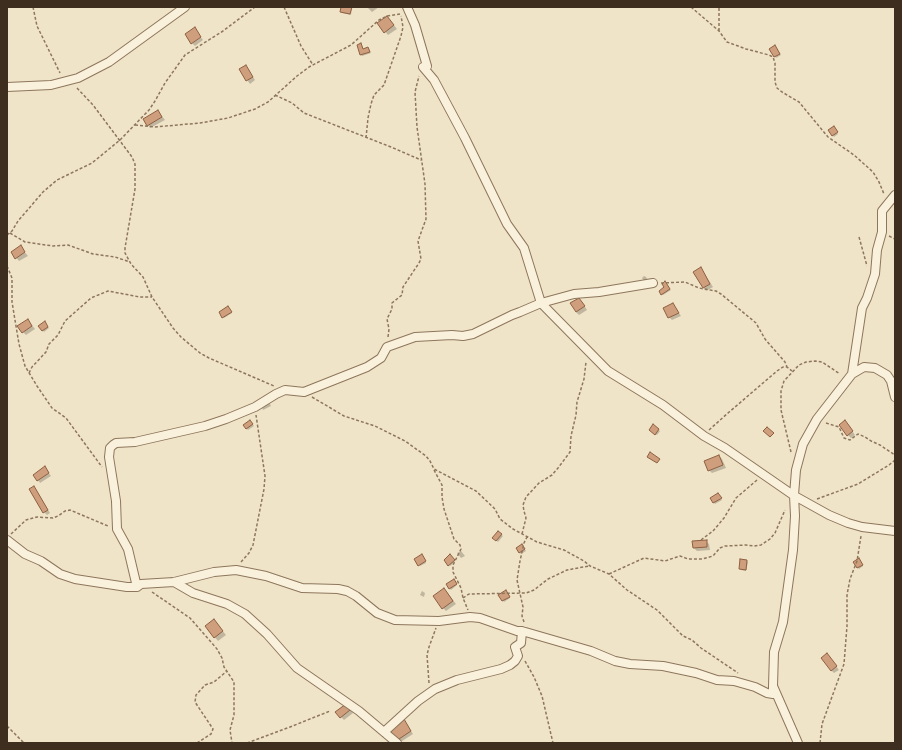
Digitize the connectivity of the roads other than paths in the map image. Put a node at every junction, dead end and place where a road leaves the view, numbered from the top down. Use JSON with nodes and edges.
{"nodes":[{"id":1,"x":185,"y":7,"type":"edge"},
{"id":2,"x":408,"y":9,"type":"edge"},
{"id":3,"x":7,"y":87,"type":"edge"},
{"id":4,"x":895,"y":195,"type":"edge"},
{"id":5,"x":653,"y":283,"type":"road end"},
{"id":6,"x":542,"y":302,"type":"junction"},
{"id":7,"x":852,"y":374,"type":"junction"},
{"id":8,"x":895,"y":397,"type":"edge"},
{"id":9,"x":793,"y":495,"type":"junction"},
{"id":10,"x":895,"y":531,"type":"edge"},
{"id":11,"x":7,"y":539,"type":"edge"},
{"id":12,"x":174,"y":582,"type":"junction"},
{"id":13,"x":139,"y":585,"type":"junction"},
{"id":14,"x":522,"y":631,"type":"junction"},
{"id":15,"x":774,"y":686,"type":"junction"},
{"id":16,"x":384,"y":732,"type":"junction"},
{"id":17,"x":397,"y":743,"type":"edge"},
{"id":18,"x":798,"y":743,"type":"edge"}],
"edges":[{"from":1,"to":3,"type":"street"},
{"from":2,"to":6,"type":"street"},
{"from":4,"to":7,"type":"street"},
{"from":5,"to":6,"type":"street"},
{"from":6,"to":9,"type":"street"},
{"from":6,"to":13,"type":"street"},
{"from":7,"to":8,"type":"street"},
{"from":7,"to":9,"type":"street"},
{"from":9,"to":10,"type":"street"},
{"from":9,"to":15,"type":"street"},
{"from":11,"to":13,"type":"street"},
{"from":12,"to":13,"type":"street"},
{"from":12,"to":14,"type":"street"},
{"from":12,"to":16,"type":"street"},
{"from":14,"to":15,"type":"street"},
{"from":14,"to":16,"type":"street"},
{"from":15,"to":18,"type":"street"},
{"from":16,"to":17,"type":"street"}]}
